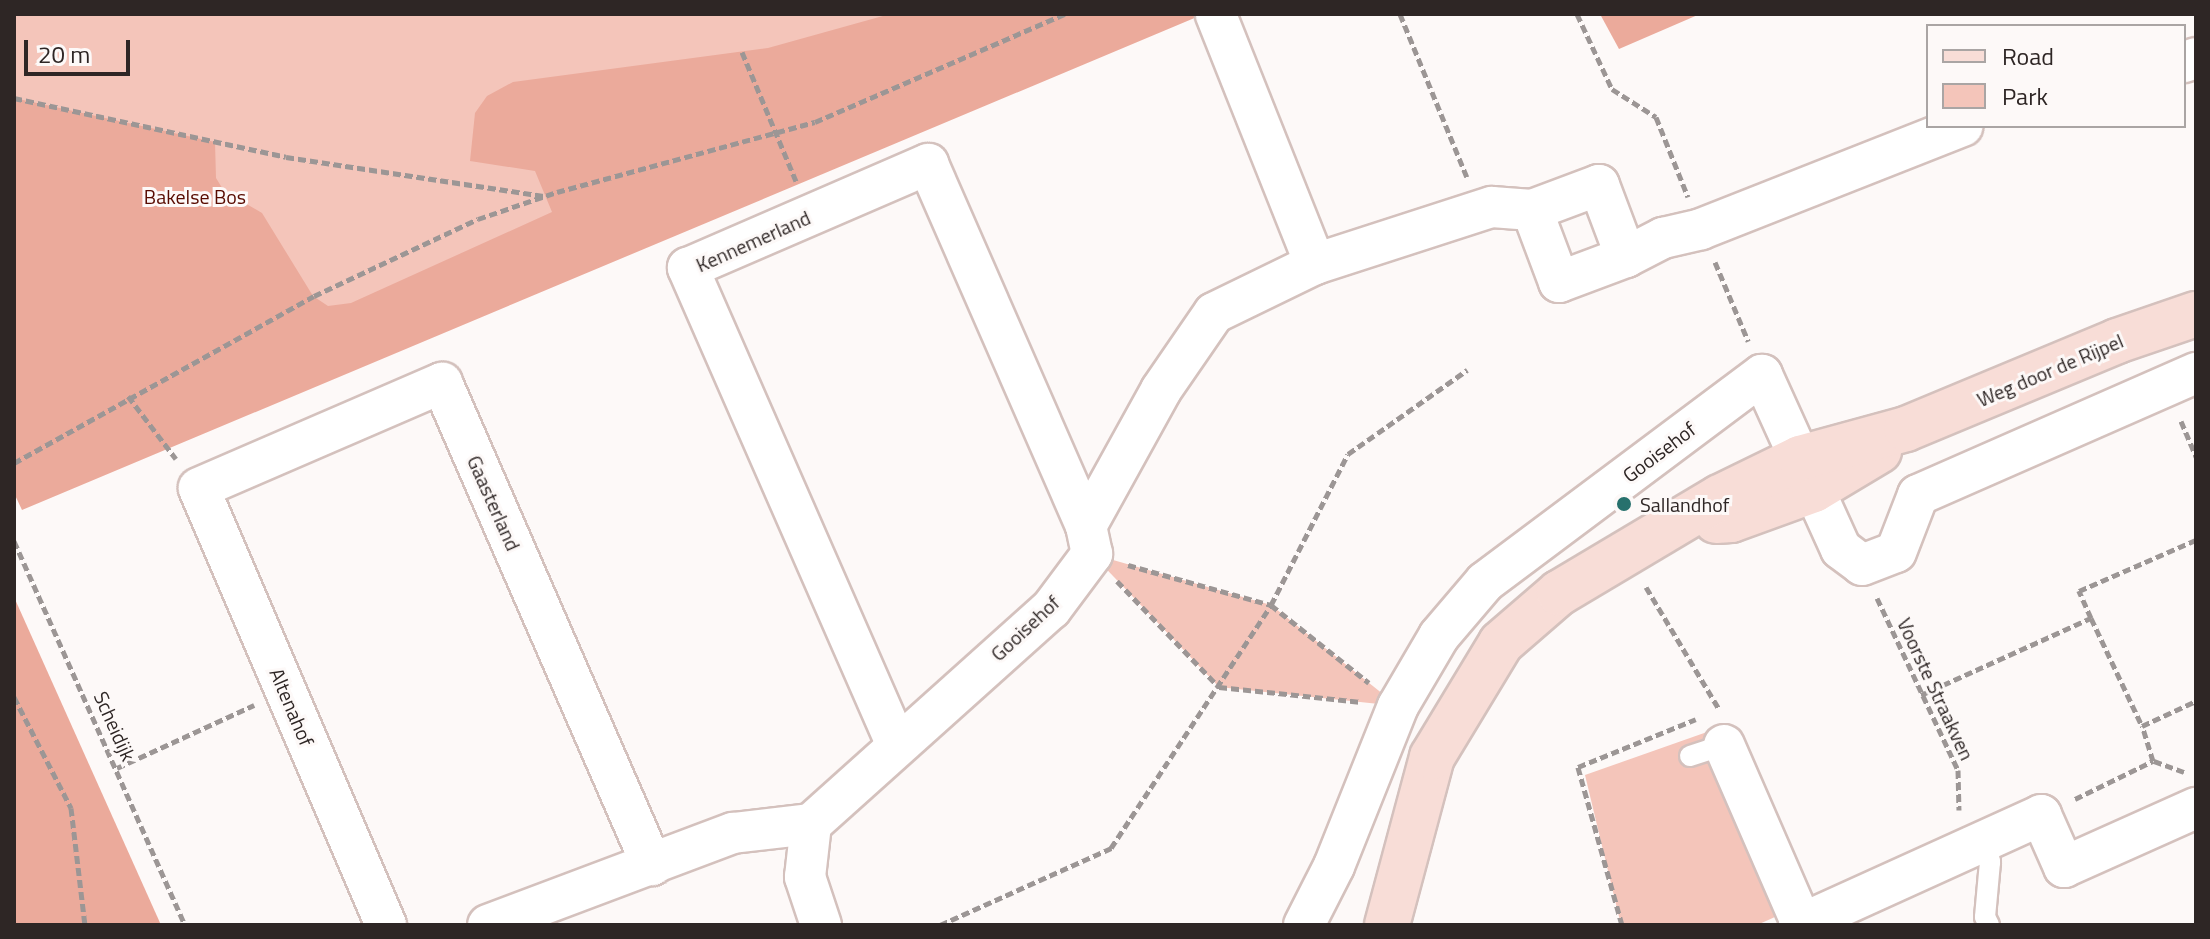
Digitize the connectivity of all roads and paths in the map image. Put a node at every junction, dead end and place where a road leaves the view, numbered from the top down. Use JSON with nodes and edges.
{"nodes":[{"id":1,"x":1065,"y":14,"type":"edge"},
{"id":2,"x":1400,"y":14,"type":"edge"},
{"id":3,"x":1216,"y":15,"type":"edge"},
{"id":4,"x":1579,"y":15,"type":"edge"},
{"id":5,"x":742,"y":52,"type":"dead end"},
{"id":6,"x":14,"y":98,"type":"edge"},
{"id":7,"x":1957,"y":128,"type":"edge"},
{"id":8,"x":778,"y":134,"type":"junction"},
{"id":9,"x":546,"y":196,"type":"junction"},
{"id":10,"x":1532,"y":210,"type":"junction"},
{"id":11,"x":1481,"y":211,"type":"junction"},
{"id":12,"x":809,"y":215,"type":"junction"},
{"id":13,"x":1701,"y":229,"type":"junction"},
{"id":14,"x":1626,"y":257,"type":"junction"},
{"id":15,"x":1315,"y":264,"type":"junction"},
{"id":16,"x":2196,"y":314,"type":"edge"},
{"id":17,"x":1467,"y":370,"type":"dead end"},
{"id":18,"x":2196,"y":373,"type":"edge"},
{"id":19,"x":1762,"y":375,"type":"junction"},
{"id":20,"x":128,"y":396,"type":"junction"},
{"id":21,"x":14,"y":463,"type":"edge"},
{"id":22,"x":1807,"y":474,"type":"junction"},
{"id":23,"x":199,"y":488,"type":"junction"},
{"id":24,"x":1089,"y":540,"type":"junction"},
{"id":25,"x":2196,"y":540,"type":"edge"},
{"id":26,"x":14,"y":541,"type":"edge"},
{"id":27,"x":1625,"y":552,"type":"junction"},
{"id":28,"x":1862,"y":565,"type":"junction"},
{"id":29,"x":1271,"y":605,"type":"junction"},
{"id":30,"x":2091,"y":618,"type":"junction"},
{"id":31,"x":1219,"y":687,"type":"junction"},
{"id":32,"x":286,"y":691,"type":"junction"},
{"id":33,"x":1921,"y":695,"type":"junction"},
{"id":34,"x":14,"y":697,"type":"edge"},
{"id":35,"x":2196,"y":701,"type":"edge"},
{"id":36,"x":1398,"y":706,"type":"junction"},
{"id":37,"x":2142,"y":726,"type":"junction"},
{"id":38,"x":1711,"y":737,"type":"junction"},
{"id":39,"x":896,"y":743,"type":"junction"},
{"id":40,"x":2153,"y":761,"type":"junction"},
{"id":41,"x":117,"y":768,"type":"junction"},
{"id":42,"x":2196,"y":777,"type":"edge"},
{"id":43,"x":2196,"y":808,"type":"edge"},
{"id":44,"x":2041,"y":815,"type":"junction"},
{"id":45,"x":811,"y":824,"type":"junction"},
{"id":46,"x":1973,"y":843,"type":"junction"},
{"id":47,"x":652,"y":865,"type":"junction"},
{"id":48,"x":1800,"y":924,"type":"edge"},
{"id":49,"x":85,"y":925,"type":"edge"},
{"id":50,"x":185,"y":925,"type":"edge"},
{"id":51,"x":386,"y":925,"type":"edge"},
{"id":52,"x":488,"y":925,"type":"edge"},
{"id":53,"x":821,"y":925,"type":"edge"},
{"id":54,"x":940,"y":925,"type":"edge"},
{"id":55,"x":1304,"y":925,"type":"edge"},
{"id":56,"x":1387,"y":925,"type":"edge"},
{"id":57,"x":1622,"y":925,"type":"edge"},
{"id":58,"x":1989,"y":925,"type":"edge"}],
"edges":[{"from":1,"to":8,"type":"path"},
{"from":2,"to":11,"type":"path"},
{"from":3,"to":15,"type":"street"},
{"from":4,"to":13,"type":"path"},
{"from":5,"to":8,"type":"path"},
{"from":6,"to":9,"type":"path"},
{"from":7,"to":13,"type":"street"},
{"from":8,"to":9,"type":"path"},
{"from":8,"to":12,"type":"path"},
{"from":9,"to":20,"type":"path"},
{"from":10,"to":11,"type":"street","name":"Gooisehof"},
{"from":10,"to":14,"type":"street","name":"Gooisehof"},
{"from":10,"to":14,"type":"street"},
{"from":11,"to":15,"type":"street","name":"Gooisehof"},
{"from":12,"to":24,"type":"street","name":"Kennemerland"},
{"from":12,"to":39,"type":"street","name":"Kennemerland"},
{"from":13,"to":14,"type":"street"},
{"from":13,"to":19,"type":"path"},
{"from":15,"to":24,"type":"street","name":"Gooisehof"},
{"from":16,"to":22,"type":"street","name":"Weg door de Rijpel"},
{"from":17,"to":29,"type":"path"},
{"from":18,"to":28,"type":"street"},
{"from":19,"to":22,"type":"street"},
{"from":19,"to":36,"type":"street","name":"Gooisehof"},
{"from":20,"to":21,"type":"path"},
{"from":20,"to":23,"type":"path"},
{"from":22,"to":27,"type":"street","name":"Weg door de Rijpel"},
{"from":22,"to":28,"type":"street"},
{"from":23,"to":32,"type":"street","name":"Altenahof"},
{"from":23,"to":47,"type":"street","name":"Gaasterland"},
{"from":24,"to":29,"type":"path"},
{"from":24,"to":31,"type":"path"},
{"from":24,"to":39,"type":"street","name":"Gooisehof"},
{"from":25,"to":30,"type":"path"},
{"from":26,"to":41,"type":"path","name":"Scheidijk"},
{"from":27,"to":38,"type":"path"},
{"from":27,"to":56,"type":"street","name":"Weg door de Rijpel"},
{"from":28,"to":33,"type":"path","name":"Voorste Straakven"},
{"from":29,"to":31,"type":"path"},
{"from":29,"to":36,"type":"path"},
{"from":30,"to":33,"type":"path"},
{"from":30,"to":37,"type":"path"},
{"from":31,"to":36,"type":"path"},
{"from":31,"to":54,"type":"path"},
{"from":32,"to":41,"type":"path"},
{"from":32,"to":51,"type":"street","name":"Altenahof"},
{"from":33,"to":46,"type":"path","name":"Voorste Straakven"},
{"from":34,"to":49,"type":"path"},
{"from":35,"to":37,"type":"path"},
{"from":36,"to":55,"type":"street","name":"Gooisehof"},
{"from":37,"to":40,"type":"path"},
{"from":38,"to":48,"type":"street"},
{"from":38,"to":57,"type":"path"},
{"from":39,"to":45,"type":"street","name":"Gooisehof"},
{"from":40,"to":42,"type":"path"},
{"from":40,"to":44,"type":"path"},
{"from":41,"to":50,"type":"path","name":"Scheidijk"},
{"from":43,"to":44,"type":"street"},
{"from":44,"to":46,"type":"street"},
{"from":45,"to":47,"type":"street"},
{"from":45,"to":53,"type":"street"},
{"from":46,"to":48,"type":"street"},
{"from":46,"to":58,"type":"lane"},
{"from":47,"to":52,"type":"street"}]}
